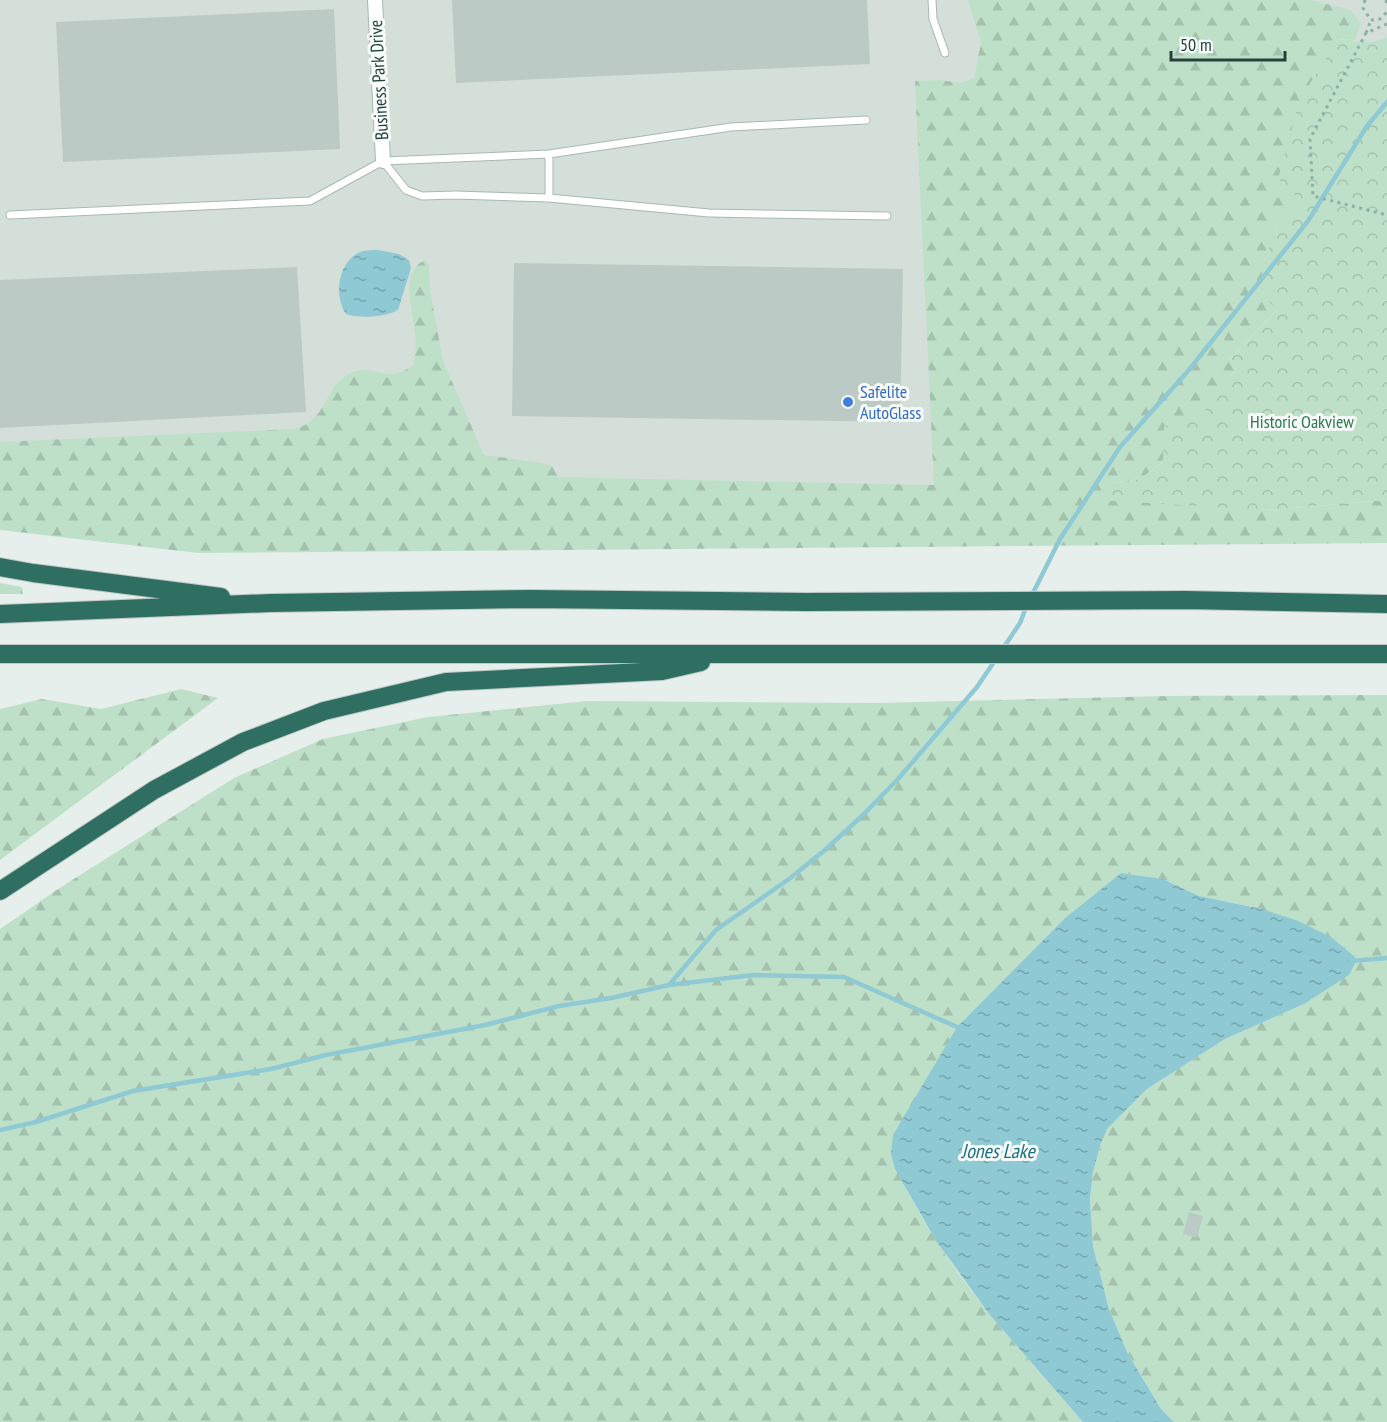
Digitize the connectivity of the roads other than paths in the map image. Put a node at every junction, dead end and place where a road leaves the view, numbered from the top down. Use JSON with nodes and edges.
{"nodes":[{"id":1,"x":375,"y":0,"type":"edge"},
{"id":2,"x":932,"y":0,"type":"edge"},
{"id":3,"x":945,"y":53,"type":"dead end"},
{"id":4,"x":866,"y":120,"type":"dead end"},
{"id":5,"x":549,"y":154,"type":"junction"},
{"id":6,"x":382,"y":160,"type":"junction"},
{"id":7,"x":549,"y":198,"type":"junction"},
{"id":8,"x":10,"y":215,"type":"dead end"},
{"id":9,"x":887,"y":216,"type":"dead end"},
{"id":10,"x":0,"y":567,"type":"edge"},
{"id":11,"x":271,"y":603,"type":"junction"},
{"id":12,"x":1387,"y":604,"type":"edge"},
{"id":13,"x":0,"y":614,"type":"edge"},
{"id":14,"x":0,"y":654,"type":"edge"},
{"id":15,"x":1387,"y":654,"type":"edge"},
{"id":16,"x":730,"y":655,"type":"junction"},
{"id":17,"x":0,"y":891,"type":"edge"}],
"edges":[{"from":1,"to":6,"type":"street","name":"Business Park Drive"},
{"from":2,"to":3,"type":"lane"},
{"from":4,"to":5,"type":"lane"},
{"from":5,"to":6,"type":"lane"},
{"from":5,"to":7,"type":"lane"},
{"from":6,"to":7,"type":"lane"},
{"from":6,"to":8,"type":"lane"},
{"from":7,"to":9,"type":"lane"},
{"from":10,"to":11,"type":"highway"},
{"from":11,"to":12,"type":"highway"},
{"from":11,"to":13,"type":"highway"},
{"from":14,"to":16,"type":"highway"},
{"from":15,"to":16,"type":"highway"},
{"from":16,"to":17,"type":"highway"}]}
